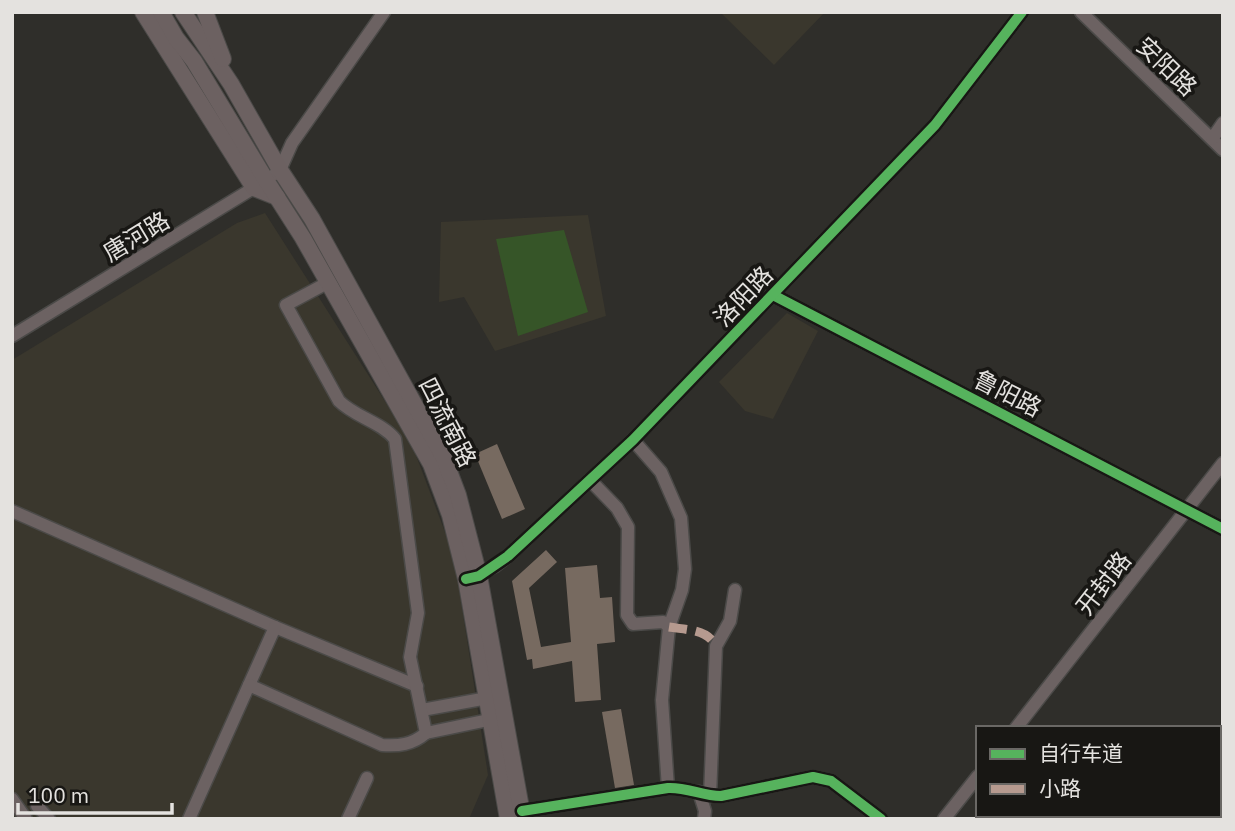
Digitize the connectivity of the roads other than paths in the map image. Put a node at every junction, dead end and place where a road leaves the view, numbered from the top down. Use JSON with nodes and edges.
{"nodes":[{"id":1,"x":143,"y":12,"type":"edge"},
{"id":2,"x":161,"y":12,"type":"edge"},
{"id":3,"x":183,"y":12,"type":"edge"},
{"id":4,"x":205,"y":12,"type":"edge"},
{"id":5,"x":384,"y":12,"type":"edge"},
{"id":6,"x":1022,"y":12,"type":"edge"},
{"id":7,"x":1081,"y":12,"type":"edge"},
{"id":8,"x":231,"y":84,"type":"junction"},
{"id":9,"x":1223,"y":123,"type":"edge"},
{"id":10,"x":1212,"y":139,"type":"junction"},
{"id":11,"x":1223,"y":150,"type":"edge"},
{"id":12,"x":280,"y":170,"type":"junction"},
{"id":13,"x":260,"y":184,"type":"junction"},
{"id":14,"x":329,"y":282,"type":"junction"},
{"id":15,"x":774,"y":295,"type":"junction"},
{"id":16,"x":12,"y":336,"type":"edge"},
{"id":17,"x":633,"y":440,"type":"junction"},
{"id":18,"x":1223,"y":463,"type":"edge"},
{"id":19,"x":590,"y":480,"type":"junction"},
{"id":20,"x":12,"y":510,"type":"edge"},
{"id":21,"x":1187,"y":510,"type":"junction"},
{"id":22,"x":1223,"y":528,"type":"edge"},
{"id":23,"x":472,"y":577,"type":"junction"},
{"id":24,"x":735,"y":590,"type":"dead end"},
{"id":25,"x":275,"y":627,"type":"junction"},
{"id":26,"x":669,"y":627,"type":"junction"},
{"id":27,"x":249,"y":685,"type":"junction"},
{"id":28,"x":417,"y":686,"type":"junction"},
{"id":29,"x":494,"y":696,"type":"junction"},
{"id":30,"x":422,"y":710,"type":"junction"},
{"id":31,"x":498,"y":718,"type":"junction"},
{"id":32,"x":1018,"y":726,"type":"edge"},
{"id":33,"x":426,"y":733,"type":"junction"},
{"id":34,"x":367,"y":778,"type":"dead end"},
{"id":35,"x":976,"y":779,"type":"edge"},
{"id":36,"x":668,"y":788,"type":"junction"},
{"id":37,"x":705,"y":794,"type":"junction"},
{"id":38,"x":12,"y":799,"type":"edge"},
{"id":39,"x":37,"y":806,"type":"dead end"},
{"id":40,"x":517,"y":816,"type":"edge"},
{"id":41,"x":26,"y":819,"type":"edge"},
{"id":42,"x":49,"y":819,"type":"edge"},
{"id":43,"x":189,"y":819,"type":"edge"},
{"id":44,"x":348,"y":819,"type":"edge"},
{"id":45,"x":704,"y":819,"type":"edge"},
{"id":46,"x":881,"y":819,"type":"edge"},
{"id":47,"x":944,"y":819,"type":"edge"}],
"edges":[{"from":1,"to":13,"type":"main road"},
{"from":2,"to":13,"type":"main road"},
{"from":3,"to":8,"type":"main road","name":"四流南路"},
{"from":4,"to":8,"type":"main road","name":"四流南路"},
{"from":5,"to":12,"type":"street"},
{"from":6,"to":15,"type":"street","name":"洛阳路"},
{"from":7,"to":10,"type":"street","name":"安阳路"},
{"from":8,"to":12,"type":"main road","name":"四流南路"},
{"from":9,"to":10,"type":"street"},
{"from":10,"to":11,"type":"street","name":"安阳路"},
{"from":12,"to":13,"type":"street","name":"唐河路"},
{"from":12,"to":23,"type":"main road","name":"四流南路"},
{"from":13,"to":14,"type":"main road","name":"四流南路"},
{"from":13,"to":16,"type":"street","name":"唐河路"},
{"from":14,"to":23,"type":"main road","name":"四流南路"},
{"from":14,"to":28,"type":"street"},
{"from":15,"to":17,"type":"street","name":"洛阳路"},
{"from":15,"to":21,"type":"street","name":"鲁阳路"},
{"from":17,"to":19,"type":"street","name":"洛阳路"},
{"from":17,"to":26,"type":"street"},
{"from":18,"to":21,"type":"street","name":"开封路"},
{"from":19,"to":23,"type":"street","name":"洛阳路"},
{"from":19,"to":26,"type":"street"},
{"from":20,"to":25,"type":"street"},
{"from":21,"to":22,"type":"street","name":"鲁阳路"},
{"from":21,"to":32,"type":"street","name":"开封路"},
{"from":23,"to":29,"type":"main road","name":"四流南路"},
{"from":24,"to":37,"type":"street"},
{"from":25,"to":27,"type":"street"},
{"from":25,"to":28,"type":"street"},
{"from":26,"to":36,"type":"street"},
{"from":27,"to":33,"type":"street"},
{"from":27,"to":43,"type":"street"},
{"from":28,"to":30,"type":"street"},
{"from":29,"to":30,"type":"street"},
{"from":29,"to":31,"type":"main road","name":"四流南路"},
{"from":30,"to":33,"type":"street"},
{"from":31,"to":33,"type":"street"},
{"from":31,"to":40,"type":"main road","name":"四流南路"},
{"from":34,"to":44,"type":"street"},
{"from":35,"to":47,"type":"street"},
{"from":36,"to":37,"type":"street"},
{"from":36,"to":40,"type":"street"},
{"from":37,"to":45,"type":"street"},
{"from":37,"to":46,"type":"street"},
{"from":38,"to":41,"type":"street"},
{"from":39,"to":42,"type":"street"}]}
